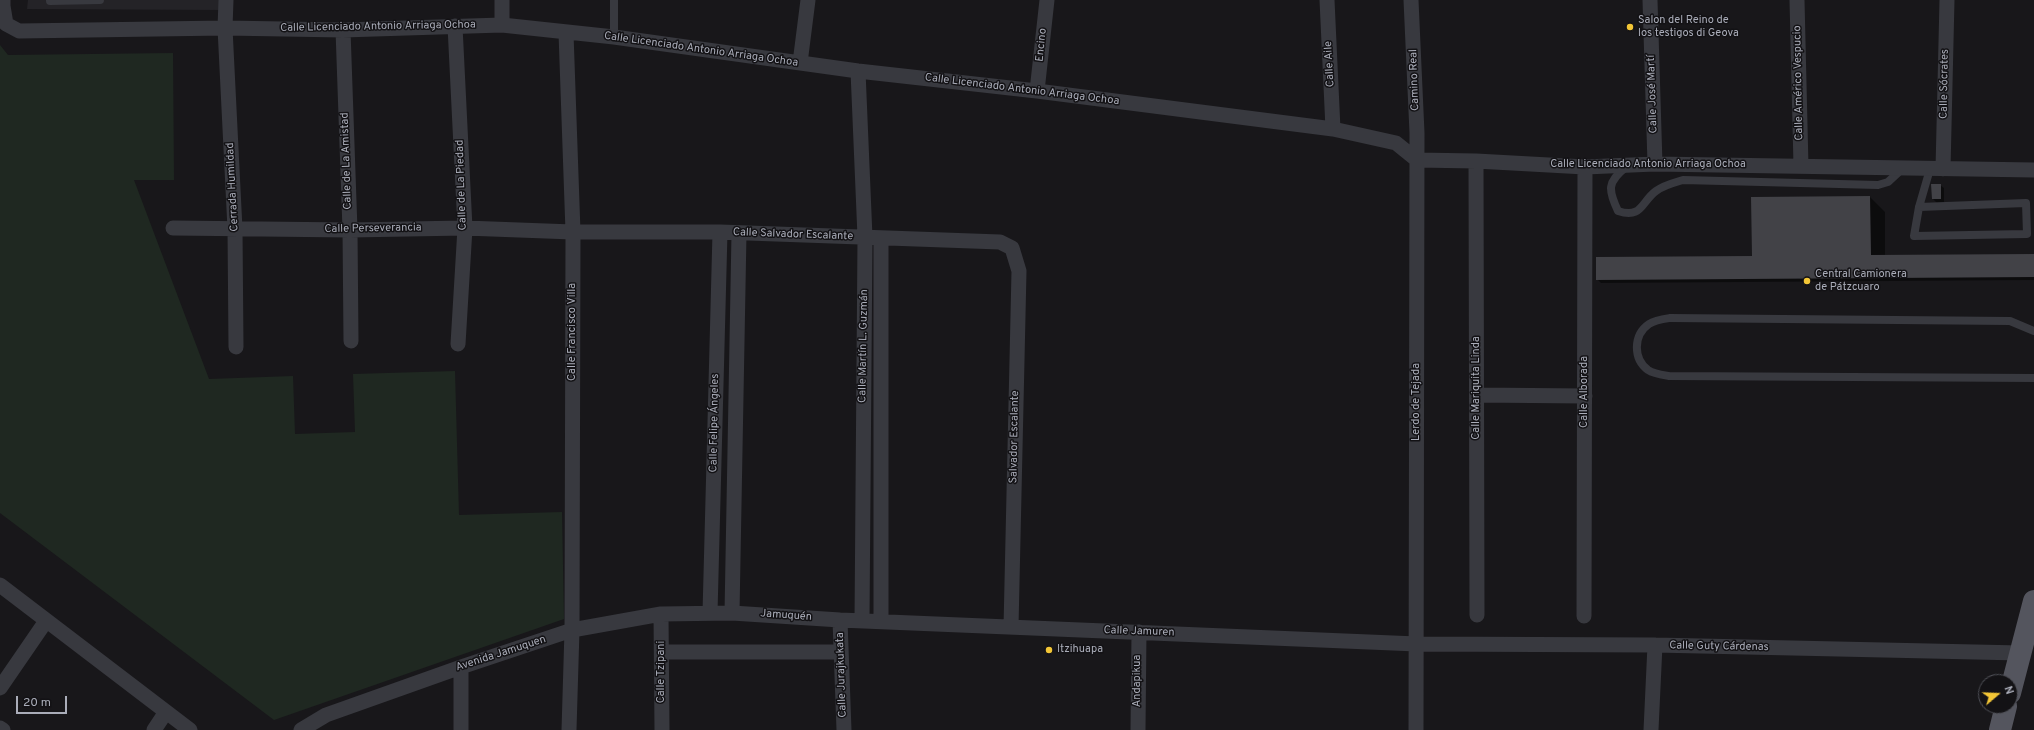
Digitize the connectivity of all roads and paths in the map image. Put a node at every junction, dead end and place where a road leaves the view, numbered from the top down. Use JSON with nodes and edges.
{"nodes":[{"id":1,"x":3,"y":0,"type":"edge"},
{"id":2,"x":100,"y":0,"type":"edge"},
{"id":3,"x":226,"y":0,"type":"edge"},
{"id":4,"x":502,"y":0,"type":"edge"},
{"id":5,"x":614,"y":0,"type":"edge"},
{"id":6,"x":808,"y":0,"type":"edge"},
{"id":7,"x":1047,"y":0,"type":"edge"},
{"id":8,"x":1327,"y":0,"type":"edge"},
{"id":9,"x":1411,"y":0,"type":"edge"},
{"id":10,"x":1650,"y":0,"type":"edge"},
{"id":11,"x":1797,"y":0,"type":"edge"},
{"id":12,"x":1947,"y":0,"type":"edge"},
{"id":13,"x":50,"y":1,"type":"edge"},
{"id":14,"x":502,"y":25,"type":"junction"},
{"id":15,"x":455,"y":26,"type":"junction"},
{"id":16,"x":225,"y":28,"type":"junction"},
{"id":17,"x":343,"y":30,"type":"junction"},
{"id":18,"x":566,"y":33,"type":"junction"},
{"id":19,"x":614,"y":37,"type":"junction"},
{"id":20,"x":800,"y":63,"type":"junction"},
{"id":21,"x":858,"y":71,"type":"junction"},
{"id":22,"x":1037,"y":91,"type":"junction"},
{"id":23,"x":1333,"y":129,"type":"junction"},
{"id":24,"x":1417,"y":160,"type":"junction"},
{"id":25,"x":1476,"y":161,"type":"junction"},
{"id":26,"x":1655,"y":164,"type":"junction"},
{"id":27,"x":1629,"y":166,"type":"junction"},
{"id":28,"x":1801,"y":166,"type":"junction"},
{"id":29,"x":1585,"y":168,"type":"junction"},
{"id":30,"x":1903,"y":168,"type":"junction"},
{"id":31,"x":1937,"y":169,"type":"junction"},
{"id":32,"x":2034,"y":170,"type":"edge"},
{"id":33,"x":1919,"y":207,"type":"junction"},
{"id":34,"x":173,"y":228,"type":"dead end"},
{"id":35,"x":465,"y":228,"type":"junction"},
{"id":36,"x":235,"y":229,"type":"junction"},
{"id":37,"x":350,"y":230,"type":"junction"},
{"id":38,"x":573,"y":232,"type":"junction"},
{"id":39,"x":720,"y":232,"type":"junction"},
{"id":40,"x":740,"y":233,"type":"junction"},
{"id":41,"x":866,"y":237,"type":"junction"},
{"id":42,"x":881,"y":238,"type":"junction"},
{"id":43,"x":1012,"y":248,"type":"joint"},
{"id":44,"x":2034,"y":331,"type":"edge"},
{"id":45,"x":351,"y":341,"type":"dead end"},
{"id":46,"x":458,"y":344,"type":"dead end"},
{"id":47,"x":236,"y":347,"type":"dead end"},
{"id":48,"x":2034,"y":378,"type":"edge"},
{"id":49,"x":1477,"y":395,"type":"junction"},
{"id":50,"x":1585,"y":396,"type":"junction"},
{"id":51,"x":864,"y":428,"type":"junction"},
{"id":52,"x":882,"y":430,"type":"junction"},
{"id":53,"x":715,"y":431,"type":"junction"},
{"id":54,"x":736,"y":432,"type":"junction"},
{"id":55,"x":0,"y":585,"type":"edge"},
{"id":56,"x":2034,"y":601,"type":"edge"},
{"id":57,"x":710,"y":613,"type":"junction"},
{"id":58,"x":732,"y":613,"type":"junction"},
{"id":59,"x":661,"y":614,"type":"junction"},
{"id":60,"x":1477,"y":615,"type":"dead end"},
{"id":61,"x":1584,"y":616,"type":"dead end"},
{"id":62,"x":840,"y":620,"type":"junction"},
{"id":63,"x":862,"y":620,"type":"junction"},
{"id":64,"x":881,"y":621,"type":"junction"},
{"id":65,"x":46,"y":622,"type":"junction"},
{"id":66,"x":1011,"y":627,"type":"junction"},
{"id":67,"x":572,"y":630,"type":"junction"},
{"id":68,"x":1139,"y":632,"type":"junction"},
{"id":69,"x":1417,"y":644,"type":"junction"},
{"id":70,"x":1655,"y":646,"type":"junction"},
{"id":71,"x":662,"y":652,"type":"junction"},
{"id":72,"x":840,"y":652,"type":"junction"},
{"id":73,"x":2021,"y":654,"type":"junction"},
{"id":74,"x":462,"y":667,"type":"junction"},
{"id":75,"x":2015,"y":674,"type":"edge"},
{"id":76,"x":0,"y":688,"type":"edge"},
{"id":77,"x":166,"y":712,"type":"junction"},
{"id":78,"x":2004,"y":714,"type":"edge"},
{"id":79,"x":0,"y":728,"type":"edge"},
{"id":80,"x":3,"y":730,"type":"edge"},
{"id":81,"x":154,"y":730,"type":"edge"},
{"id":82,"x":190,"y":730,"type":"edge"},
{"id":83,"x":302,"y":730,"type":"edge"},
{"id":84,"x":461,"y":730,"type":"edge"},
{"id":85,"x":569,"y":730,"type":"edge"},
{"id":86,"x":662,"y":730,"type":"edge"},
{"id":87,"x":844,"y":730,"type":"edge"},
{"id":88,"x":1138,"y":730,"type":"edge"},
{"id":89,"x":1416,"y":730,"type":"edge"},
{"id":90,"x":1651,"y":730,"type":"edge"},
{"id":91,"x":2000,"y":730,"type":"edge"}],
"edges":[{"from":1,"to":16,"type":"street","name":"Calle Licenciado Antonio Arriaga Ochoa"},
{"from":2,"to":13,"type":"lane"},
{"from":3,"to":16,"type":"street","name":"Cerrada Humildad"},
{"from":4,"to":14,"type":"street"},
{"from":5,"to":19,"type":"lane"},
{"from":6,"to":20,"type":"street"},
{"from":7,"to":22,"type":"street","name":"Encino"},
{"from":8,"to":23,"type":"street","name":"Calle Aile"},
{"from":9,"to":24,"type":"street","name":"Camino Real"},
{"from":10,"to":26,"type":"street","name":"Calle José Martí"},
{"from":11,"to":28,"type":"street","name":"Calle Américo Vespucio"},
{"from":12,"to":31,"type":"street","name":"Calle Sócrates"},
{"from":14,"to":15,"type":"street","name":"Calle Licenciado Antonio Arriaga Ochoa"},
{"from":14,"to":18,"type":"street","name":"Calle Licenciado Antonio Arriaga Ochoa"},
{"from":15,"to":17,"type":"street","name":"Calle Licenciado Antonio Arriaga Ochoa"},
{"from":15,"to":35,"type":"street","name":"Calle de La Piedad"},
{"from":16,"to":17,"type":"street","name":"Calle Licenciado Antonio Arriaga Ochoa"},
{"from":16,"to":36,"type":"street","name":"Cerrada Humildad"},
{"from":17,"to":37,"type":"street","name":"Calle de La Amistad"},
{"from":18,"to":19,"type":"street","name":"Calle Licenciado Antonio Arriaga Ochoa"},
{"from":18,"to":38,"type":"street","name":"Calle Francisco Villa"},
{"from":19,"to":20,"type":"street","name":"Calle Licenciado Antonio Arriaga Ochoa"},
{"from":20,"to":21,"type":"street","name":"Calle Licenciado Antonio Arriaga Ochoa"},
{"from":21,"to":22,"type":"street","name":"Calle Licenciado Antonio Arriaga Ochoa"},
{"from":21,"to":41,"type":"street","name":"Calle Martín L. Guzmán"},
{"from":22,"to":23,"type":"street","name":"Calle Licenciado Antonio Arriaga Ochoa"},
{"from":23,"to":24,"type":"street","name":"Calle Licenciado Antonio Arriaga Ochoa"},
{"from":24,"to":25,"type":"street","name":"Calle Licenciado Antonio Arriaga Ochoa"},
{"from":24,"to":69,"type":"street","name":"Lerdo de Tejada"},
{"from":25,"to":29,"type":"street","name":"Calle Licenciado Antonio Arriaga Ochoa"},
{"from":25,"to":49,"type":"street","name":"Calle Mariquita Linda"},
{"from":26,"to":27,"type":"street","name":"Calle Licenciado Antonio Arriaga Ochoa"},
{"from":26,"to":28,"type":"street","name":"Calle Licenciado Antonio Arriaga Ochoa"},
{"from":27,"to":29,"type":"street","name":"Calle Licenciado Antonio Arriaga Ochoa"},
{"from":27,"to":30,"type":"lane"},
{"from":28,"to":30,"type":"street","name":"Calle Licenciado Antonio Arriaga Ochoa"},
{"from":29,"to":50,"type":"street","name":"Calle Alborada"},
{"from":30,"to":31,"type":"street","name":"Calle Licenciado Antonio Arriaga Ochoa"},
{"from":31,"to":32,"type":"street","name":"Calle Licenciado Antonio Arriaga Ochoa"},
{"from":31,"to":33,"type":"lane"},
{"from":33,"to":33,"type":"lane"},
{"from":34,"to":36,"type":"street","name":"Calle Perseverancia"},
{"from":35,"to":37,"type":"street","name":"Calle Perseverancia"},
{"from":35,"to":38,"type":"street","name":"Calle Perseverancia"},
{"from":35,"to":46,"type":"street","name":"Calle de La Piedad"},
{"from":36,"to":37,"type":"street","name":"Calle Perseverancia"},
{"from":36,"to":47,"type":"street","name":"Cerrada Humildad"},
{"from":37,"to":45,"type":"street","name":"Calle de La Amistad"},
{"from":38,"to":39,"type":"street","name":"Calle Salvador Escalante"},
{"from":38,"to":67,"type":"street","name":"Calle Francisco Villa"},
{"from":39,"to":40,"type":"street","name":"Calle Salvador Escalante"},
{"from":39,"to":53,"type":"street","name":"Calle Felipe Ángeles"},
{"from":40,"to":41,"type":"street","name":"Calle Salvador Escalante"},
{"from":40,"to":54,"type":"street","name":"Calle Felipe Ángeles"},
{"from":41,"to":42,"type":"street","name":"Calle Salvador Escalante"},
{"from":41,"to":51,"type":"street","name":"Calle Martín L. Guzmán"},
{"from":42,"to":43,"type":"street","name":"Calle Salvador Escalante"},
{"from":42,"to":52,"type":"street","name":"Calle Martín L. Guzmán"},
{"from":43,"to":66,"type":"street","name":"Salvador Escalante"},
{"from":44,"to":48,"type":"lane"},
{"from":49,"to":50,"type":"street"},
{"from":49,"to":60,"type":"street","name":"Calle Mariquita Linda"},
{"from":50,"to":61,"type":"street","name":"Calle Alborada"},
{"from":51,"to":52,"type":"street"},
{"from":51,"to":63,"type":"street","name":"Calle Martín L. Guzmán"},
{"from":52,"to":64,"type":"street","name":"Calle Martín L. Guzmán"},
{"from":53,"to":54,"type":"street"},
{"from":53,"to":57,"type":"street","name":"Calle Felipe Ángeles"},
{"from":54,"to":58,"type":"street","name":"Calle Felipe Ángeles"},
{"from":55,"to":65,"type":"street"},
{"from":56,"to":73,"type":"main road"},
{"from":57,"to":58,"type":"street","name":"Jamuquén"},
{"from":57,"to":59,"type":"street","name":"Avenida Jamuquen"},
{"from":58,"to":62,"type":"street","name":"Jamuquén"},
{"from":59,"to":67,"type":"street","name":"Avenida Jamuquen"},
{"from":59,"to":71,"type":"street","name":"Calle Tzipani"},
{"from":62,"to":63,"type":"street","name":"Jamuquén"},
{"from":62,"to":72,"type":"street","name":"Calle Jurajkukata"},
{"from":63,"to":64,"type":"street","name":"Calle Jamuren"},
{"from":64,"to":66,"type":"street","name":"Calle Jamuren"},
{"from":65,"to":76,"type":"street"},
{"from":65,"to":77,"type":"street"},
{"from":66,"to":68,"type":"street","name":"Calle Jamuren"},
{"from":67,"to":74,"type":"street","name":"Avenida Jamuquen"},
{"from":67,"to":85,"type":"street","name":"Calle Francisco Villa"},
{"from":68,"to":69,"type":"street","name":"Calle Jamuren"},
{"from":68,"to":88,"type":"street","name":"Andapikua"},
{"from":69,"to":70,"type":"street","name":"Calle Guty Cárdenas"},
{"from":69,"to":89,"type":"street","name":"Lerdo de Tejada"},
{"from":70,"to":73,"type":"street","name":"Calle Guty Cárdenas"},
{"from":70,"to":90,"type":"street"},
{"from":71,"to":72,"type":"street"},
{"from":71,"to":86,"type":"street","name":"Calle Tzipani"},
{"from":72,"to":87,"type":"street","name":"Calle Jurajkukata"},
{"from":73,"to":75,"type":"main road"},
{"from":74,"to":83,"type":"street","name":"Avenida Jamuquen"},
{"from":74,"to":84,"type":"street"},
{"from":77,"to":81,"type":"street"},
{"from":77,"to":82,"type":"street"},
{"from":78,"to":91,"type":"main road"},
{"from":79,"to":80,"type":"street"}]}
